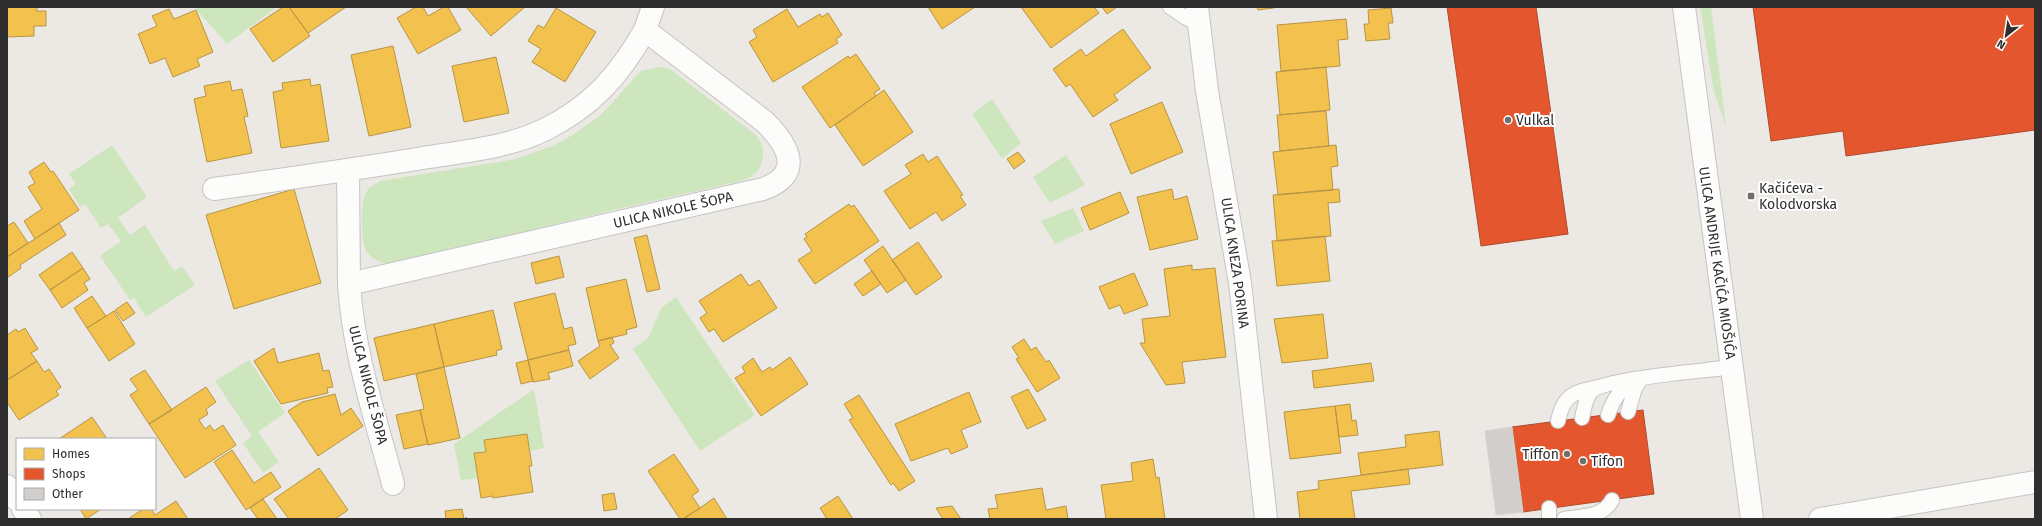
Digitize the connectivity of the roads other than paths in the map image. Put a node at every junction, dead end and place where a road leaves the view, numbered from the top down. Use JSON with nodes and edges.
{"nodes":[{"id":1,"x":653,"y":7,"type":"edge"},
{"id":2,"x":1170,"y":7,"type":"edge"},
{"id":3,"x":1684,"y":7,"type":"edge"},
{"id":4,"x":1198,"y":15,"type":"edge"},
{"id":5,"x":645,"y":30,"type":"junction"},
{"id":6,"x":348,"y":170,"type":"junction"},
{"id":7,"x":214,"y":189,"type":"dead end"},
{"id":8,"x":349,"y":284,"type":"junction"},
{"id":9,"x":1731,"y":367,"type":"junction"},
{"id":10,"x":1641,"y":379,"type":"junction"},
{"id":11,"x":1598,"y":387,"type":"junction"},
{"id":12,"x":1628,"y":412,"type":"dead end"},
{"id":13,"x":1608,"y":415,"type":"dead end"},
{"id":14,"x":1582,"y":418,"type":"dead end"},
{"id":15,"x":1558,"y":421,"type":"dead end"},
{"id":16,"x":2035,"y":482,"type":"edge"},
{"id":17,"x":393,"y":484,"type":"dead end"},
{"id":18,"x":7,"y":486,"type":"edge"},
{"id":19,"x":16,"y":499,"type":"edge"},
{"id":20,"x":1612,"y":500,"type":"dead end"},
{"id":21,"x":1592,"y":503,"type":"dead end"},
{"id":22,"x":1570,"y":505,"type":"dead end"},
{"id":23,"x":24,"y":510,"type":"edge"},
{"id":24,"x":1552,"y":515,"type":"edge"},
{"id":25,"x":1583,"y":516,"type":"junction"},
{"id":26,"x":30,"y":519,"type":"edge"},
{"id":27,"x":1266,"y":519,"type":"edge"},
{"id":28,"x":1564,"y":519,"type":"edge"},
{"id":29,"x":1752,"y":519,"type":"edge"},
{"id":30,"x":1820,"y":519,"type":"edge"}],
"edges":[{"from":1,"to":5,"type":"street"},
{"from":2,"to":4,"type":"lane"},
{"from":3,"to":9,"type":"street","name":"ULICA ANDRIJE KAČIĆA MIOŠIĆA"},
{"from":4,"to":27,"type":"street","name":"ULICA KNEZA PORINA"},
{"from":5,"to":6,"type":"street"},
{"from":5,"to":8,"type":"street","name":"ULICA NIKOLE ŠOPA"},
{"from":6,"to":7,"type":"street"},
{"from":6,"to":8,"type":"street","name":"ULICA NIKOLE ŠOPA"},
{"from":8,"to":17,"type":"street","name":"ULICA NIKOLE ŠOPA"},
{"from":9,"to":10,"type":"lane"},
{"from":9,"to":29,"type":"street","name":"ULICA ANDRIJE KAČIĆA MIOŠIĆA"},
{"from":10,"to":11,"type":"lane"},
{"from":10,"to":12,"type":"lane"},
{"from":10,"to":13,"type":"lane"},
{"from":11,"to":14,"type":"lane"},
{"from":11,"to":15,"type":"lane"},
{"from":16,"to":30,"type":"street"},
{"from":18,"to":19,"type":"street"},
{"from":20,"to":25,"type":"lane"},
{"from":21,"to":25,"type":"lane"},
{"from":22,"to":24,"type":"lane"},
{"from":23,"to":26,"type":"street"},
{"from":25,"to":28,"type":"lane"}]}
